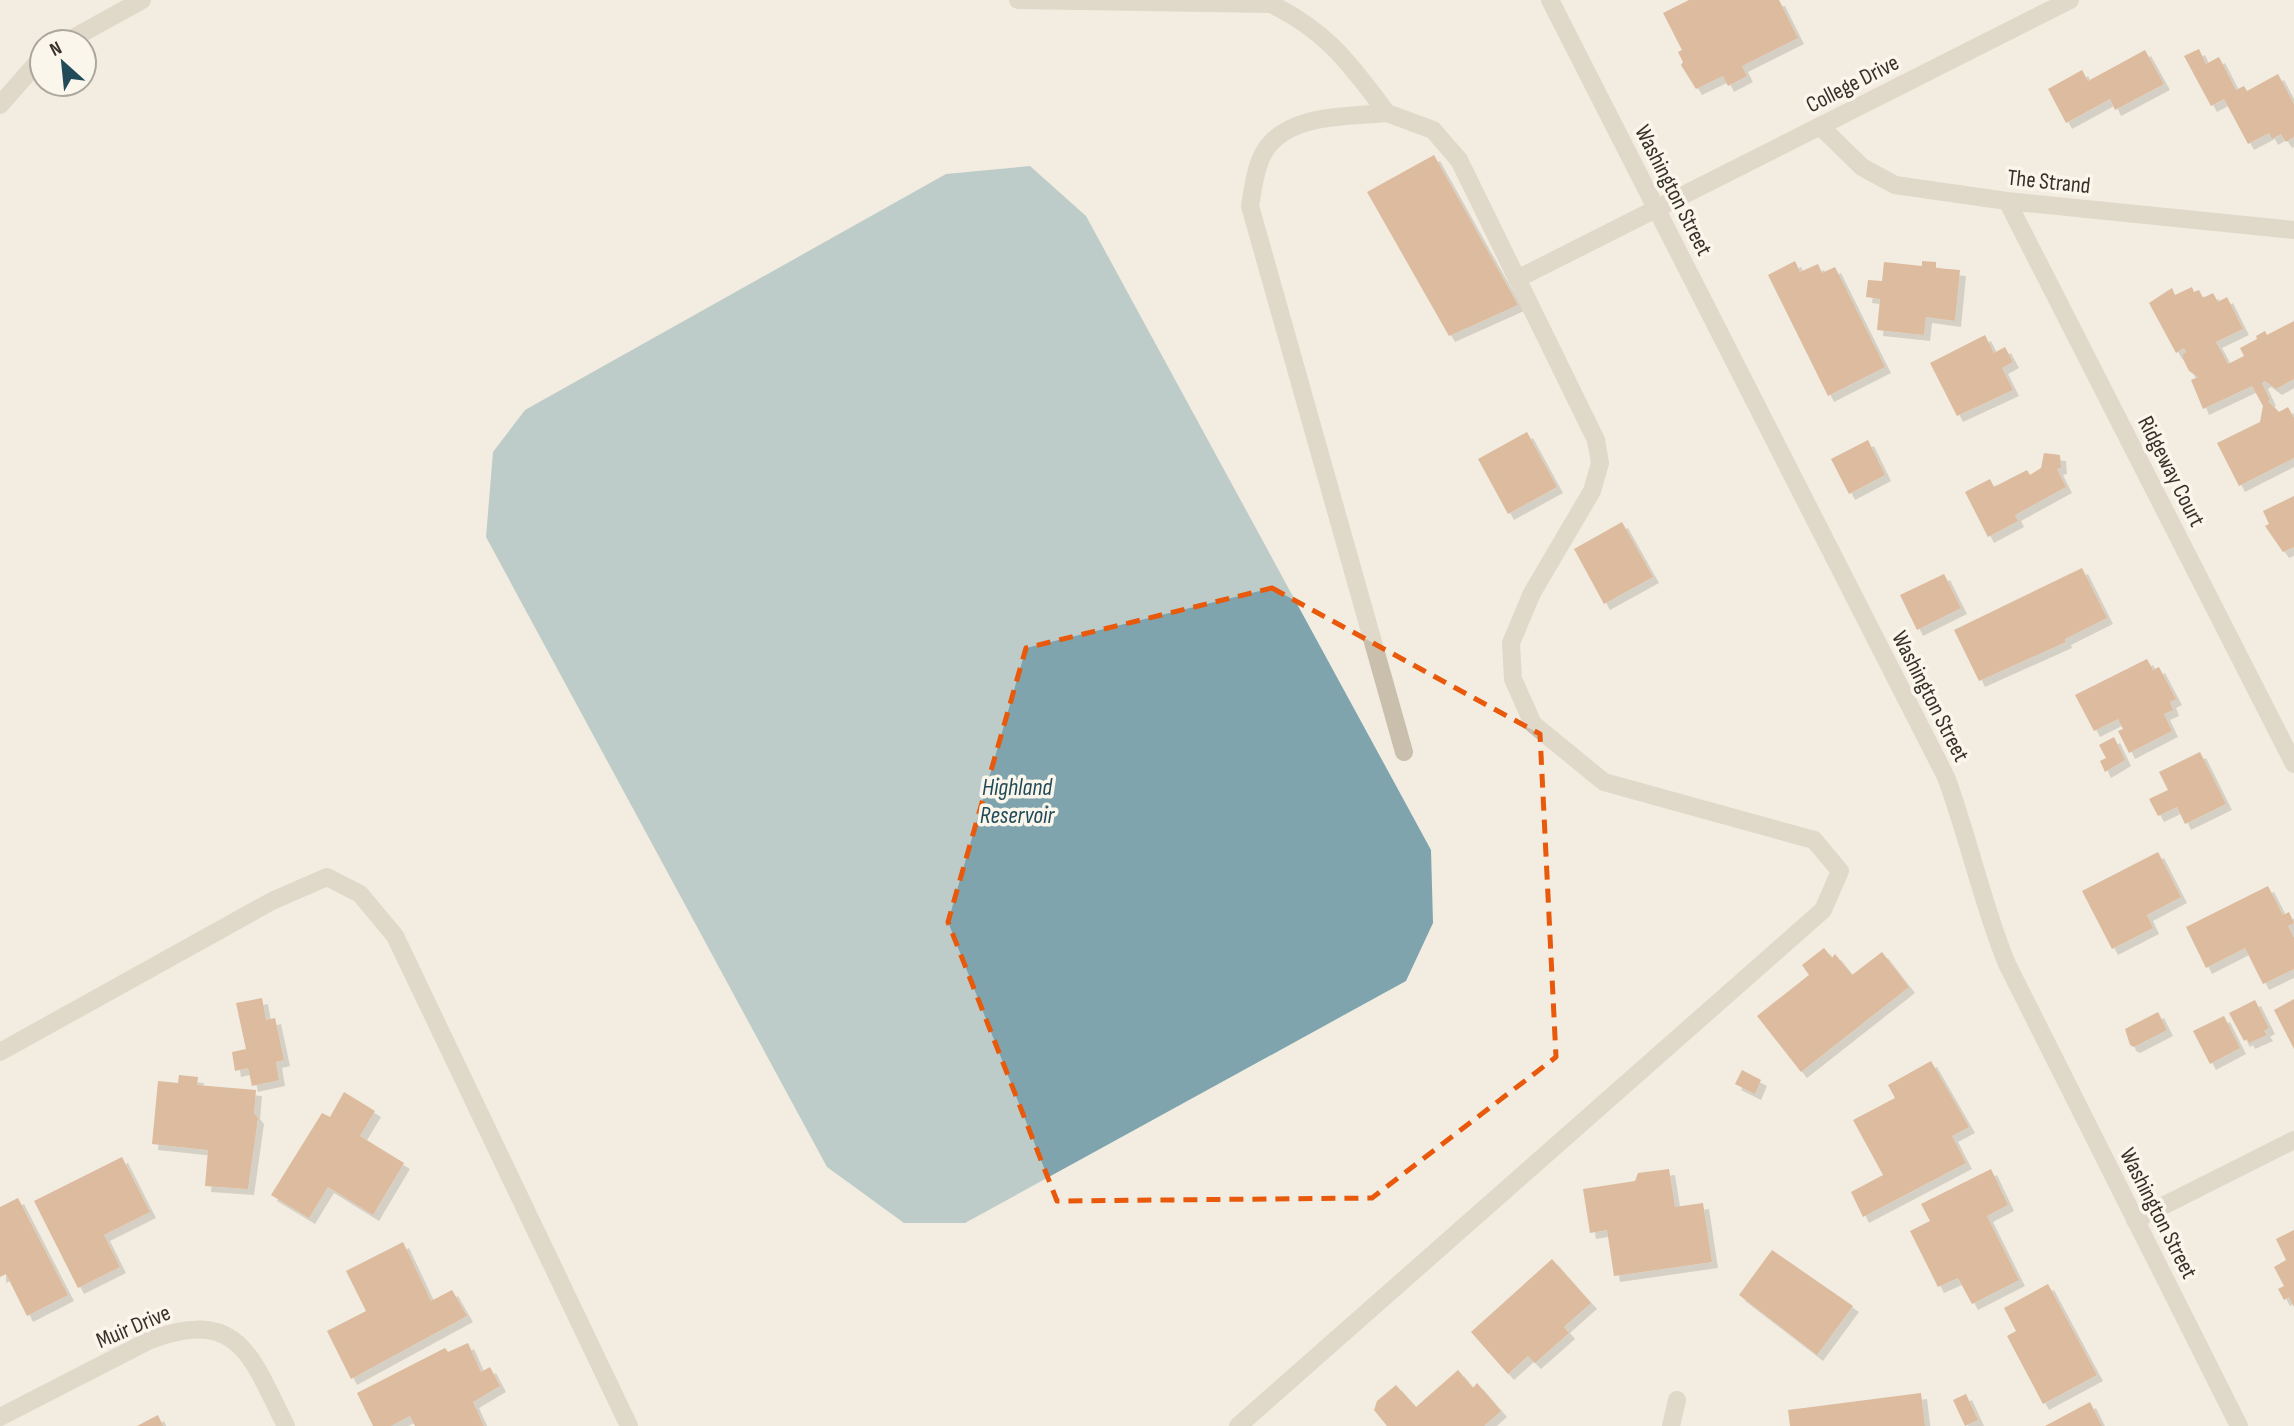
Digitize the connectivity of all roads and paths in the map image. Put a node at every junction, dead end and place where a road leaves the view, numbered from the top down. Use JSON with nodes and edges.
{"nodes":[{"id":1,"x":142,"y":0,"type":"edge"},
{"id":2,"x":1018,"y":0,"type":"edge"},
{"id":3,"x":1550,"y":0,"type":"edge"},
{"id":4,"x":2070,"y":0,"type":"edge"},
{"id":5,"x":91,"y":28,"type":"edge"},
{"id":6,"x":28,"y":73,"type":"edge"},
{"id":7,"x":0,"y":105,"type":"edge"},
{"id":8,"x":1387,"y":113,"type":"junction"},
{"id":9,"x":1820,"y":127,"type":"junction"},
{"id":10,"x":2007,"y":201,"type":"junction"},
{"id":11,"x":1656,"y":209,"type":"junction"},
{"id":12,"x":2294,"y":230,"type":"edge"},
{"id":13,"x":1517,"y":279,"type":"junction"},
{"id":14,"x":1404,"y":752,"type":"dead end"},
{"id":15,"x":2294,"y":764,"type":"edge"},
{"id":16,"x":0,"y":1052,"type":"edge"},
{"id":17,"x":2294,"y":1140,"type":"edge"},
{"id":18,"x":2135,"y":1220,"type":"junction"},
{"id":19,"x":1676,"y":1400,"type":"dead end"},
{"id":20,"x":0,"y":1417,"type":"edge"},
{"id":21,"x":286,"y":1426,"type":"edge"},
{"id":22,"x":629,"y":1426,"type":"edge"},
{"id":23,"x":1238,"y":1426,"type":"edge"},
{"id":24,"x":1671,"y":1426,"type":"edge"},
{"id":25,"x":2239,"y":1426,"type":"edge"}],
"edges":[{"from":1,"to":5,"type":"street"},
{"from":2,"to":8,"type":"street"},
{"from":3,"to":11,"type":"street","name":"Washington Street"},
{"from":4,"to":9,"type":"street","name":"College Drive"},
{"from":6,"to":7,"type":"street"},
{"from":8,"to":13,"type":"street"},
{"from":8,"to":14,"type":"street"},
{"from":9,"to":10,"type":"street","name":"The Strand"},
{"from":9,"to":11,"type":"street","name":"College Drive"},
{"from":10,"to":12,"type":"street","name":"The Strand"},
{"from":10,"to":15,"type":"street","name":"Ridgeway Court"},
{"from":11,"to":13,"type":"street","name":"College Drive"},
{"from":11,"to":18,"type":"street","name":"Washington Street"},
{"from":13,"to":23,"type":"street"},
{"from":16,"to":22,"type":"street"},
{"from":17,"to":18,"type":"street"},
{"from":18,"to":25,"type":"street","name":"Washington Street"},
{"from":19,"to":24,"type":"street"},
{"from":20,"to":21,"type":"street","name":"Muir Drive"}]}
